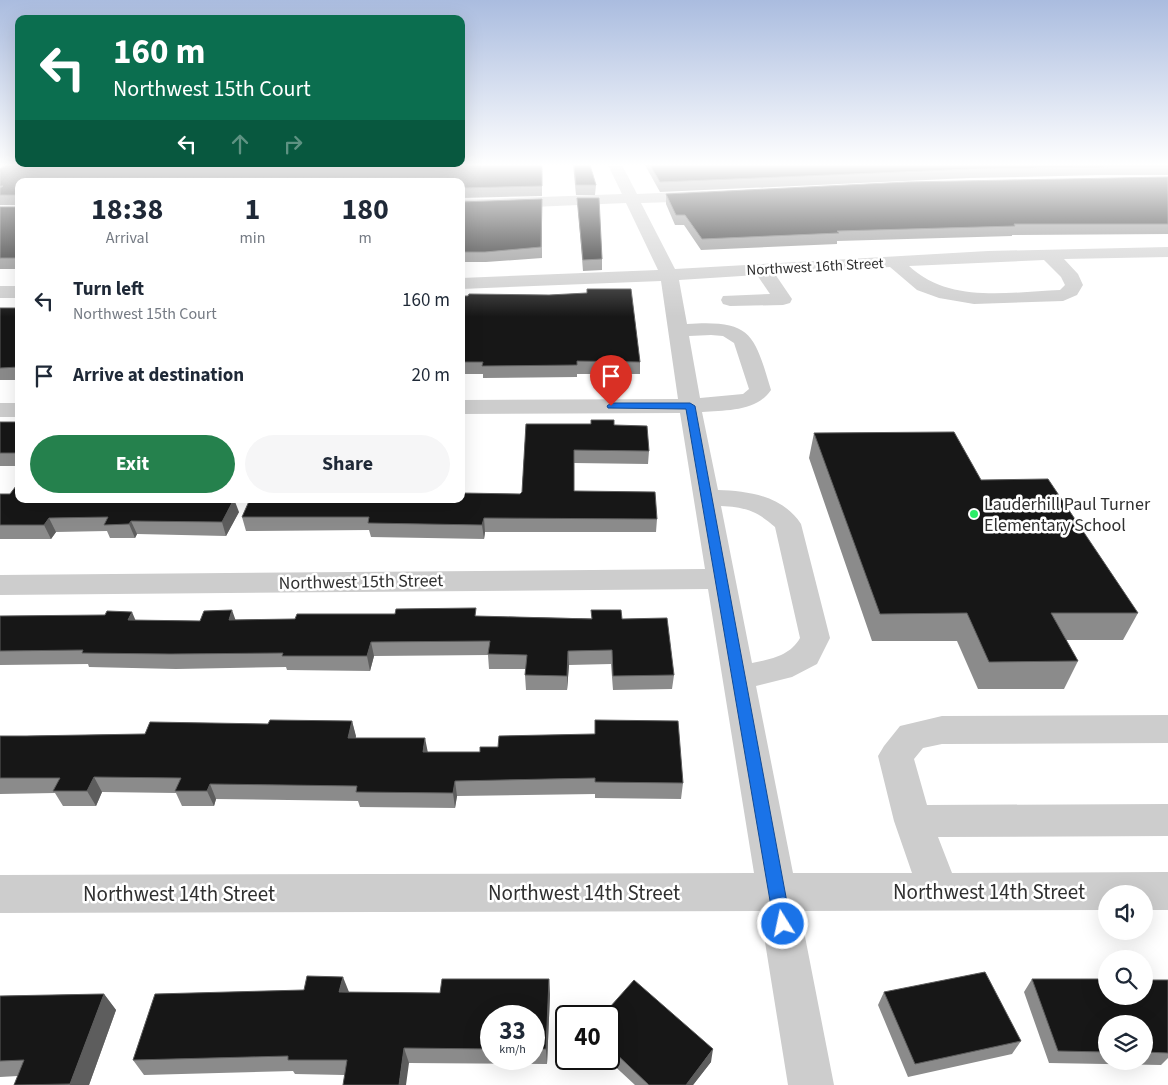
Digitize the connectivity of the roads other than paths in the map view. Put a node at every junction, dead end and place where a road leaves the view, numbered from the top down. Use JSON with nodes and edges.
{"nodes":[{"id":1,"x":639,"y":216,"type":"edge"},
{"id":2,"x":1168,"y":252,"type":"edge"},
{"id":3,"x":1048,"y":254,"type":"junction"},
{"id":4,"x":895,"y":262,"type":"junction"},
{"id":5,"x":763,"y":270,"type":"junction"},
{"id":6,"x":669,"y":275,"type":"junction"},
{"id":7,"x":465,"y":284,"type":"edge"},
{"id":8,"x":0,"y":292,"type":"edge"},
{"id":9,"x":15,"y":292,"type":"edge"},
{"id":10,"x":730,"y":300,"type":"dead end"},
{"id":11,"x":678,"y":330,"type":"junction"},
{"id":12,"x":690,"y":406,"type":"junction"},
{"id":13,"x":465,"y":407,"type":"edge"},
{"id":14,"x":0,"y":410,"type":"edge"},
{"id":15,"x":15,"y":410,"type":"edge"},
{"id":16,"x":706,"y":498,"type":"junction"},
{"id":17,"x":721,"y":579,"type":"junction"},
{"id":18,"x":0,"y":585,"type":"edge"},
{"id":19,"x":739,"y":678,"type":"junction"},
{"id":20,"x":1168,"y":729,"type":"edge"},
{"id":21,"x":1168,"y":820,"type":"edge"},
{"id":22,"x":913,"y":821,"type":"junction"},
{"id":23,"x":1168,"y":891,"type":"edge"},
{"id":24,"x":939,"y":892,"type":"junction"},
{"id":25,"x":777,"y":893,"type":"junction"},
{"id":26,"x":0,"y":894,"type":"edge"},
{"id":27,"x":811,"y":1085,"type":"edge"}],
"edges":[{"from":1,"to":6,"type":"street"},
{"from":2,"to":3,"type":"street","name":"Northwest 16th Street"},
{"from":3,"to":4,"type":"street","name":"Northwest 16th Street"},
{"from":3,"to":4,"type":"street"},
{"from":4,"to":5,"type":"street","name":"Northwest 16th Street"},
{"from":5,"to":6,"type":"street","name":"Northwest 16th Street"},
{"from":5,"to":10,"type":"street"},
{"from":6,"to":7,"type":"street","name":"Northwest 16th Street"},
{"from":6,"to":11,"type":"street"},
{"from":8,"to":9,"type":"street"},
{"from":11,"to":12,"type":"street"},
{"from":11,"to":12,"type":"street"},
{"from":12,"to":13,"type":"street"},
{"from":12,"to":16,"type":"street"},
{"from":14,"to":15,"type":"street"},
{"from":16,"to":17,"type":"street"},
{"from":16,"to":19,"type":"street"},
{"from":17,"to":18,"type":"street","name":"Northwest 15th Street"},
{"from":17,"to":19,"type":"street"},
{"from":19,"to":25,"type":"street"},
{"from":20,"to":22,"type":"street"},
{"from":21,"to":22,"type":"street"},
{"from":22,"to":24,"type":"street"},
{"from":23,"to":24,"type":"street","name":"Northwest 14th Street"},
{"from":24,"to":25,"type":"street","name":"Northwest 14th Street"},
{"from":25,"to":26,"type":"street","name":"Northwest 14th Street"},
{"from":25,"to":27,"type":"street"}]}
